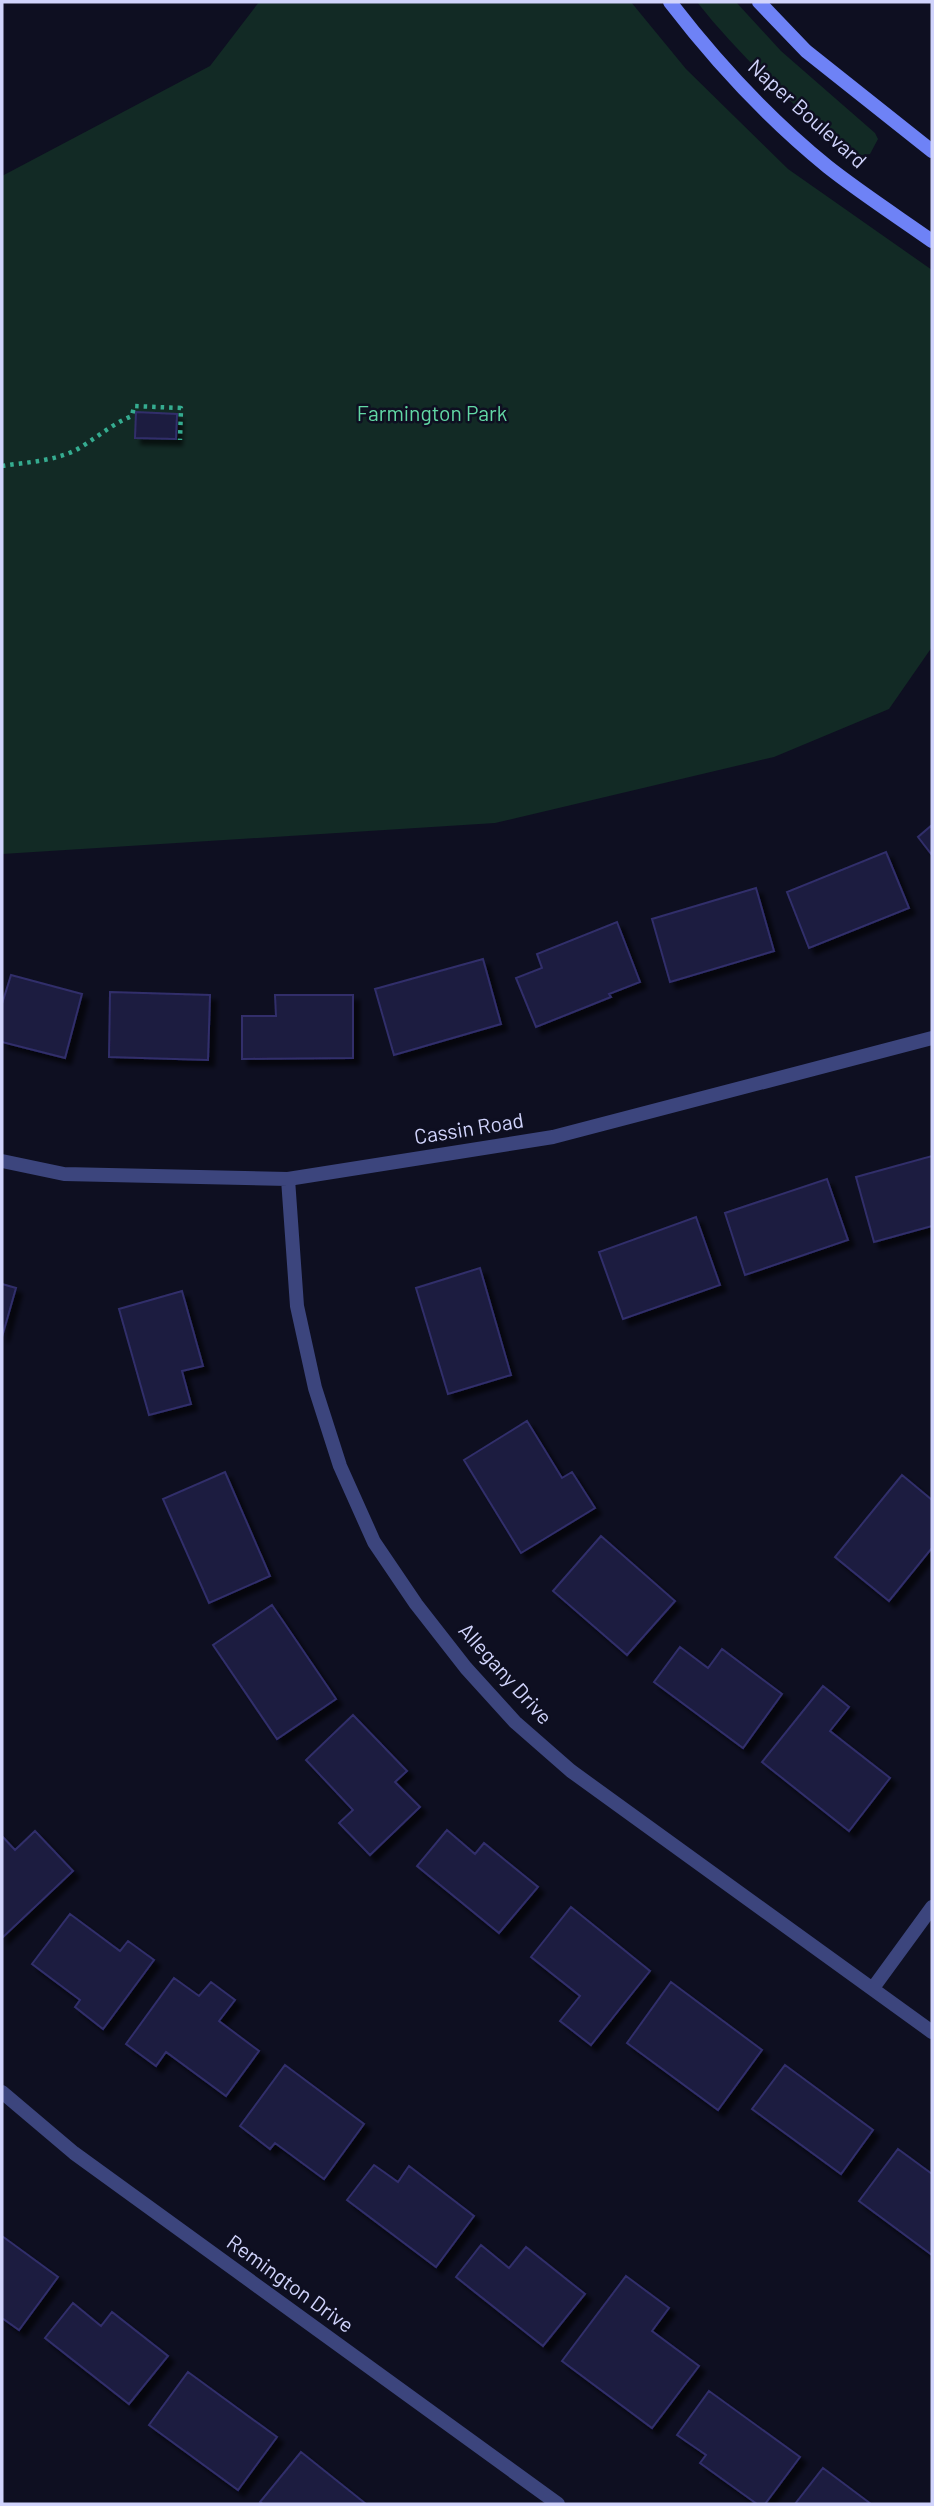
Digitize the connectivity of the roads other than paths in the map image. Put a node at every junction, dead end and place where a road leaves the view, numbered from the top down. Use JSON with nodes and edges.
{"nodes":[{"id":1,"x":670,"y":2,"type":"edge"},
{"id":2,"x":759,"y":2,"type":"edge"},
{"id":3,"x":932,"y":151,"type":"edge"},
{"id":4,"x":932,"y":241,"type":"edge"},
{"id":5,"x":932,"y":1038,"type":"edge"},
{"id":6,"x":2,"y":1161,"type":"edge"},
{"id":7,"x":288,"y":1179,"type":"junction"},
{"id":8,"x":932,"y":1907,"type":"edge"},
{"id":9,"x":873,"y":1988,"type":"junction"},
{"id":10,"x":932,"y":2032,"type":"edge"},
{"id":11,"x":2,"y":2092,"type":"edge"},
{"id":12,"x":558,"y":2504,"type":"edge"}],
"edges":[{"from":1,"to":4,"type":"main road","name":"Naper Boulevard"},
{"from":2,"to":3,"type":"main road"},
{"from":5,"to":7,"type":"street","name":"Cassin Road"},
{"from":6,"to":7,"type":"street","name":"Cassin Road"},
{"from":7,"to":9,"type":"street","name":"Allegany Drive"},
{"from":8,"to":9,"type":"street"},
{"from":9,"to":10,"type":"street","name":"Allegany Drive"},
{"from":11,"to":12,"type":"street","name":"Remington Drive"}]}
